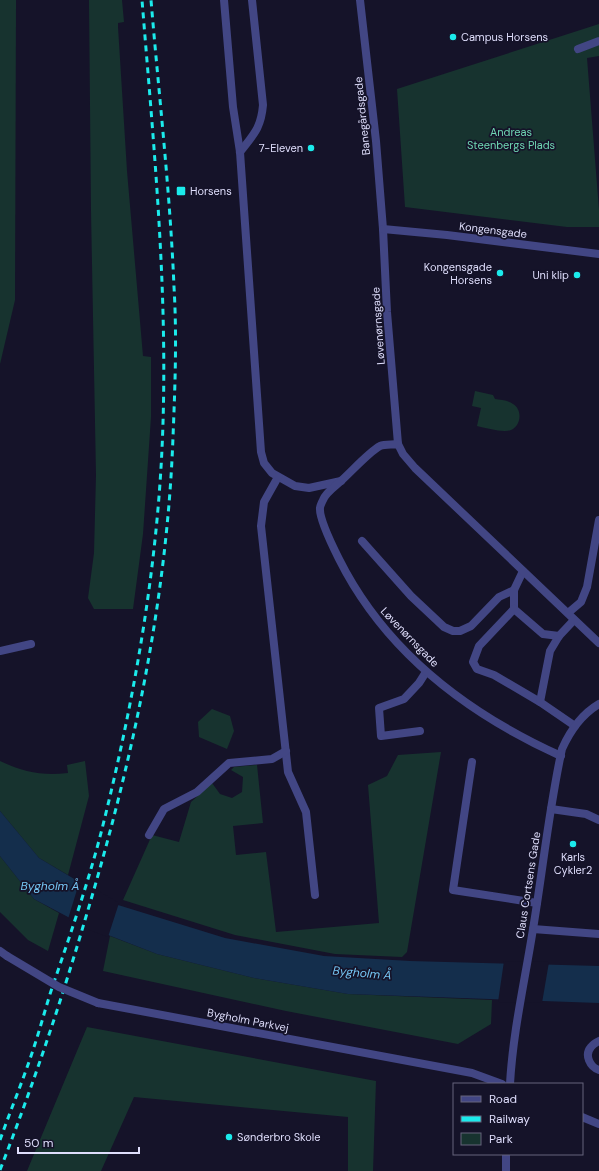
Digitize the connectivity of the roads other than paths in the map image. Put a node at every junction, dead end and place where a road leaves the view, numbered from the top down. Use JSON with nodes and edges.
{"nodes":[{"id":1,"x":224,"y":0,"type":"edge"},
{"id":2,"x":252,"y":0,"type":"edge"},
{"id":3,"x":360,"y":0,"type":"edge"},
{"id":4,"x":599,"y":41,"type":"edge"},
{"id":5,"x":578,"y":49,"type":"dead end"},
{"id":6,"x":240,"y":152,"type":"junction"},
{"id":7,"x":383,"y":229,"type":"junction"},
{"id":8,"x":599,"y":254,"type":"edge"},
{"id":9,"x":398,"y":444,"type":"junction"},
{"id":10,"x":278,"y":477,"type":"junction"},
{"id":11,"x":341,"y":481,"type":"junction"},
{"id":12,"x":599,"y":520,"type":"edge"},
{"id":13,"x":362,"y":541,"type":"dead end"},
{"id":14,"x":523,"y":570,"type":"junction"},
{"id":15,"x":514,"y":590,"type":"junction"},
{"id":16,"x":514,"y":609,"type":"junction"},
{"id":17,"x":571,"y":617,"type":"junction"},
{"id":18,"x":559,"y":636,"type":"junction"},
{"id":19,"x":599,"y":643,"type":"edge"},
{"id":20,"x":31,"y":644,"type":"dead end"},
{"id":21,"x":0,"y":651,"type":"edge"},
{"id":22,"x":426,"y":672,"type":"junction"},
{"id":23,"x":540,"y":702,"type":"junction"},
{"id":24,"x":599,"y":704,"type":"edge"},
{"id":25,"x":576,"y":726,"type":"junction"},
{"id":26,"x":420,"y":732,"type":"dead end"},
{"id":27,"x":286,"y":751,"type":"junction"},
{"id":28,"x":561,"y":756,"type":"junction"},
{"id":29,"x":472,"y":762,"type":"dead end"},
{"id":30,"x":551,"y":809,"type":"junction"},
{"id":31,"x":599,"y":820,"type":"edge"},
{"id":32,"x":149,"y":835,"type":"dead end"},
{"id":33,"x":315,"y":895,"type":"dead end"},
{"id":34,"x":537,"y":903,"type":"junction"},
{"id":35,"x":533,"y":929,"type":"junction"},
{"id":36,"x":599,"y":934,"type":"edge"},
{"id":37,"x":3,"y":953,"type":"edge"},
{"id":38,"x":599,"y":1041,"type":"edge"},
{"id":39,"x":599,"y":1070,"type":"edge"},
{"id":40,"x":499,"y":1083,"type":"edge"},
{"id":41,"x":510,"y":1083,"type":"edge"},
{"id":42,"x":583,"y":1117,"type":"edge"},
{"id":43,"x":599,"y":1124,"type":"edge"},
{"id":44,"x":506,"y":1155,"type":"edge"},
{"id":45,"x":506,"y":1171,"type":"edge"}],
"edges":[{"from":1,"to":6,"type":"street"},
{"from":2,"to":6,"type":"street"},
{"from":3,"to":7,"type":"street","name":"Banegårdsgade"},
{"from":4,"to":5,"type":"street"},
{"from":6,"to":10,"type":"street"},
{"from":7,"to":8,"type":"street","name":"Kongensgade"},
{"from":7,"to":9,"type":"street","name":"Løvenørnsgade"},
{"from":9,"to":11,"type":"street","name":"Løvenørnsgade"},
{"from":9,"to":14,"type":"street","name":"Løvenørnsgade"},
{"from":10,"to":11,"type":"street"},
{"from":10,"to":27,"type":"street"},
{"from":11,"to":22,"type":"street","name":"Løvenørnsgade"},
{"from":12,"to":17,"type":"street"},
{"from":13,"to":15,"type":"street"},
{"from":14,"to":15,"type":"street"},
{"from":14,"to":17,"type":"street","name":"Løvenørnsgade"},
{"from":15,"to":16,"type":"street"},
{"from":16,"to":18,"type":"street"},
{"from":16,"to":23,"type":"street"},
{"from":17,"to":18,"type":"street"},
{"from":17,"to":19,"type":"street","name":"Løvenørnsgade"},
{"from":18,"to":23,"type":"street"},
{"from":20,"to":21,"type":"street"},
{"from":22,"to":26,"type":"street"},
{"from":22,"to":28,"type":"street","name":"Løvenørnsgade"},
{"from":23,"to":25,"type":"street"},
{"from":24,"to":25,"type":"street","name":"Claus Cortsens Gade"},
{"from":25,"to":28,"type":"street","name":"Claus Cortsens Gade"},
{"from":27,"to":32,"type":"street"},
{"from":27,"to":33,"type":"street"},
{"from":28,"to":30,"type":"street","name":"Claus Cortsens Gade"},
{"from":29,"to":34,"type":"street"},
{"from":30,"to":31,"type":"street"},
{"from":30,"to":34,"type":"street","name":"Claus Cortsens Gade"},
{"from":34,"to":35,"type":"street","name":"Claus Cortsens Gade"},
{"from":35,"to":36,"type":"street"},
{"from":35,"to":41,"type":"street","name":"Claus Cortsens Gade"},
{"from":37,"to":40,"type":"street","name":"Bygholm Parkvej","bridge":true},
{"from":38,"to":39,"type":"street"},
{"from":42,"to":43,"type":"street"},
{"from":44,"to":45,"type":"street"}]}
